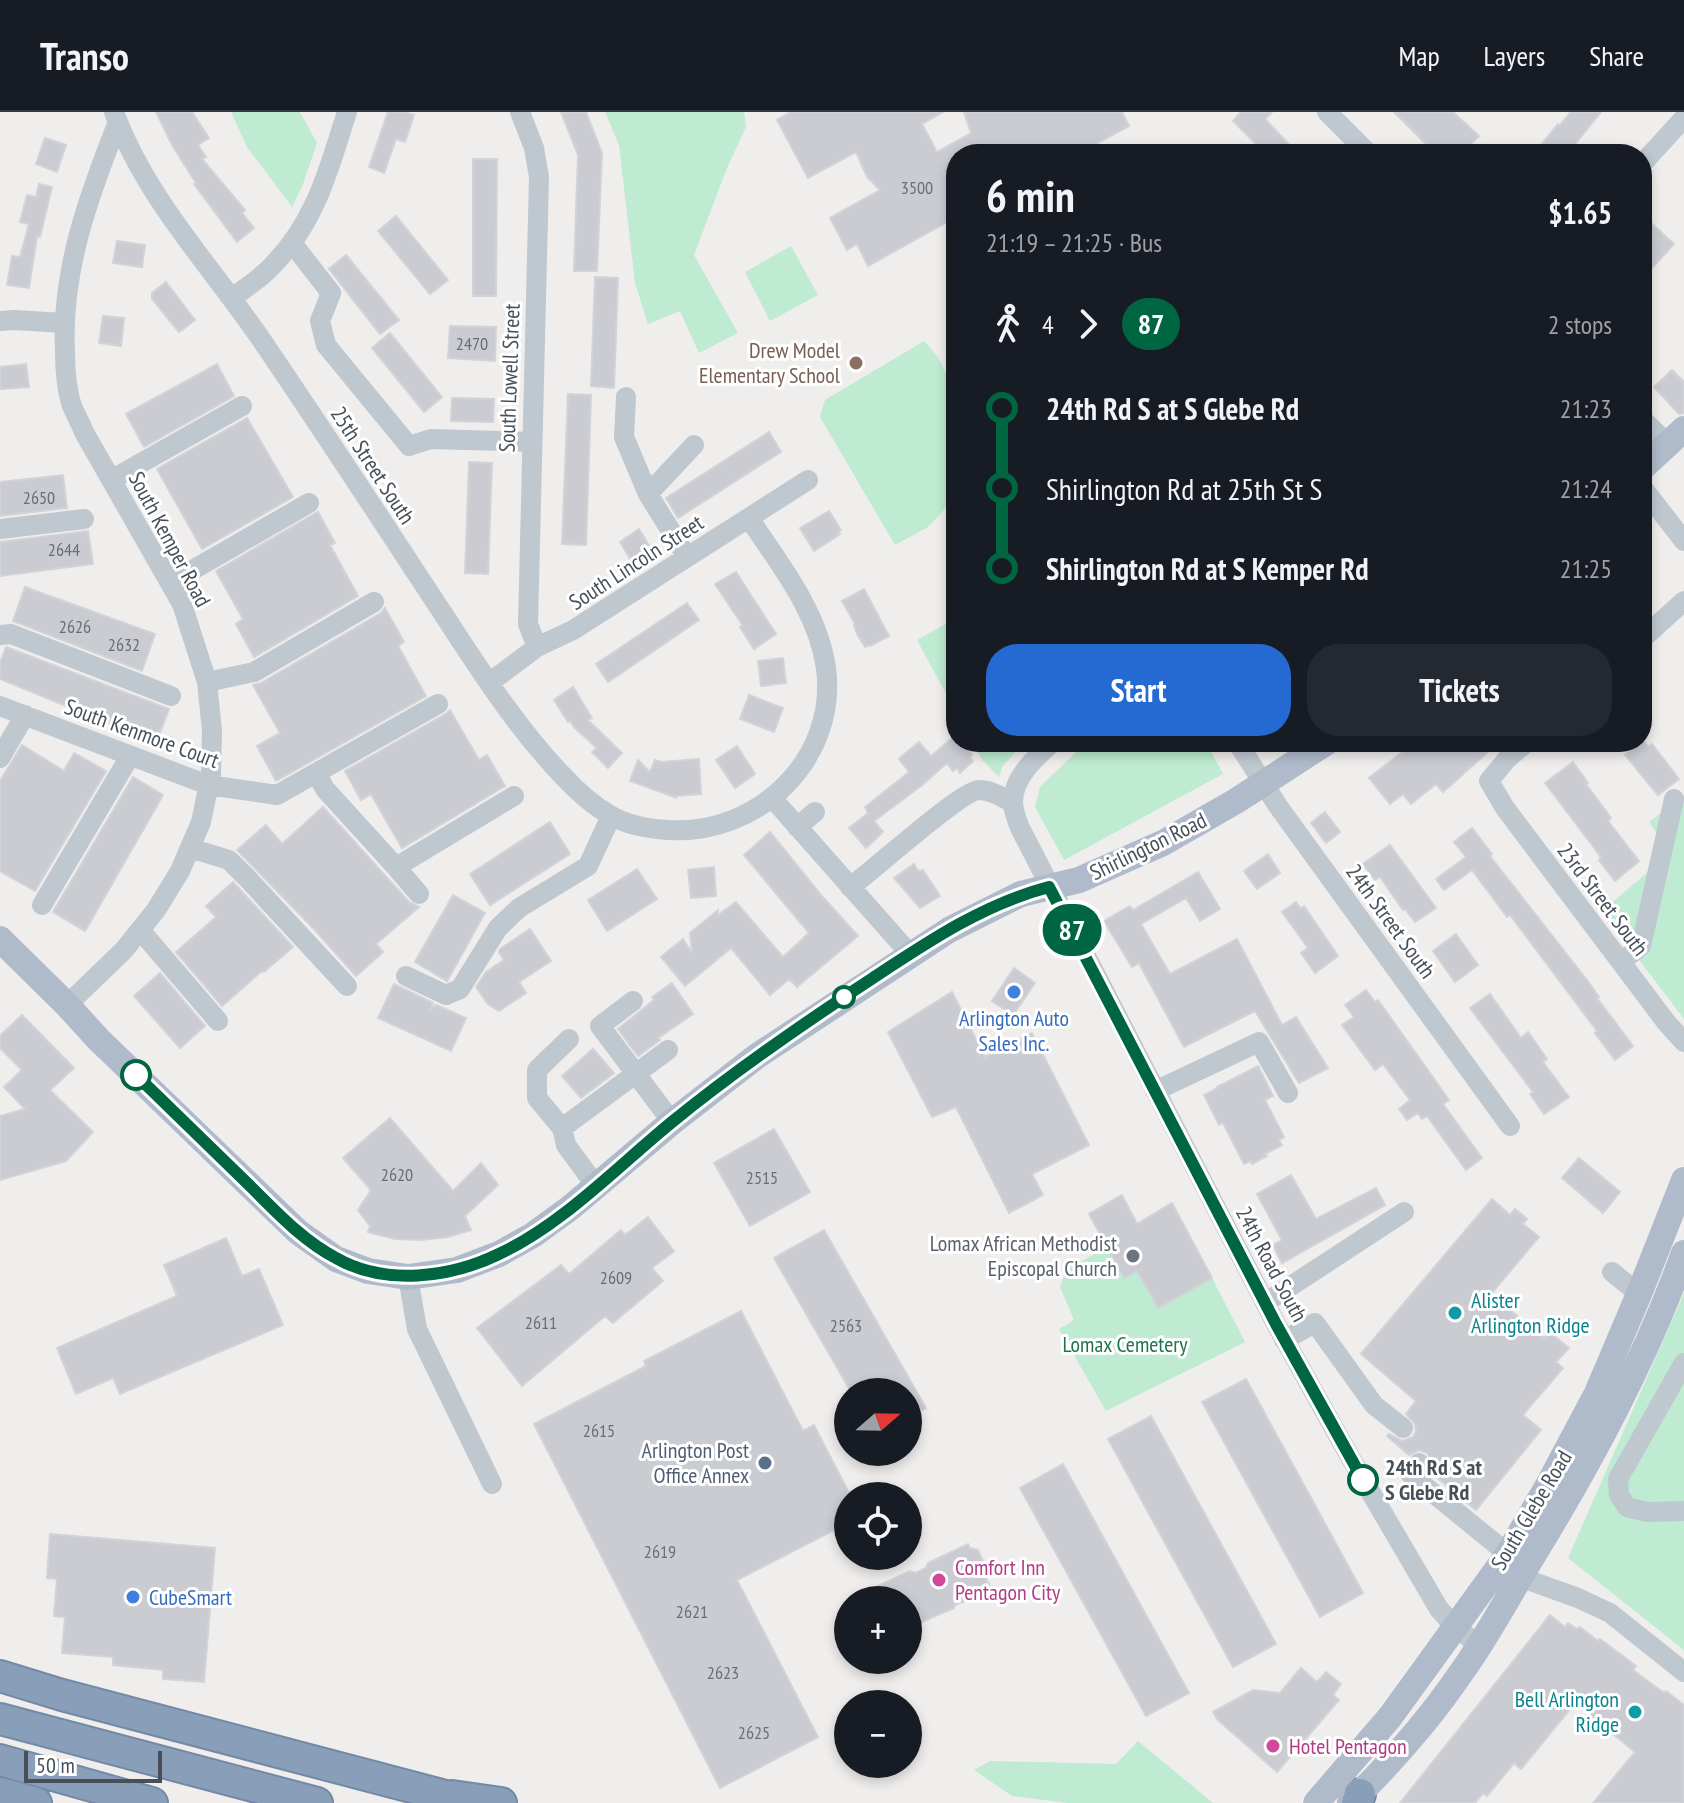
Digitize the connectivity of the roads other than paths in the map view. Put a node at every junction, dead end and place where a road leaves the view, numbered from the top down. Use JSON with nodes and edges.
{"nodes":[{"id":1,"x":347,"y":112,"type":"edge"},
{"id":2,"x":520,"y":112,"type":"edge"},
{"id":3,"x":1327,"y":112,"type":"edge"},
{"id":4,"x":116,"y":117,"type":"edge"},
{"id":5,"x":1684,"y":118,"type":"edge"},
{"id":6,"x":1359,"y":144,"type":"edge"},
{"id":7,"x":1652,"y":153,"type":"edge"},
{"id":8,"x":292,"y":243,"type":"junction"},
{"id":9,"x":232,"y":298,"type":"junction"},
{"id":10,"x":0,"y":321,"type":"edge"},
{"id":11,"x":64,"y":323,"type":"junction"},
{"id":12,"x":626,"y":397,"type":"dead end"},
{"id":13,"x":242,"y":406,"type":"dead end"},
{"id":14,"x":1652,"y":424,"type":"edge"},
{"id":15,"x":1676,"y":437,"type":"edge"},
{"id":16,"x":531,"y":442,"type":"junction"},
{"id":17,"x":694,"y":445,"type":"dead end"},
{"id":18,"x":1652,"y":459,"type":"edge"},
{"id":19,"x":111,"y":480,"type":"junction"},
{"id":20,"x":808,"y":480,"type":"dead end"},
{"id":21,"x":648,"y":494,"type":"junction"},
{"id":22,"x":1652,"y":498,"type":"edge"},
{"id":23,"x":309,"y":503,"type":"dead end"},
{"id":24,"x":749,"y":518,"type":"junction"},
{"id":25,"x":84,"y":519,"type":"dead end"},
{"id":26,"x":0,"y":529,"type":"edge"},
{"id":27,"x":1682,"y":532,"type":"edge"},
{"id":28,"x":687,"y":557,"type":"junction"},
{"id":29,"x":170,"y":583,"type":"junction"},
{"id":30,"x":1684,"y":601,"type":"edge"},
{"id":31,"x":374,"y":602,"type":"dead end"},
{"id":32,"x":1652,"y":630,"type":"edge"},
{"id":33,"x":0,"y":635,"type":"edge"},
{"id":34,"x":537,"y":647,"type":"junction"},
{"id":35,"x":207,"y":682,"type":"junction"},
{"id":36,"x":489,"y":683,"type":"junction"},
{"id":37,"x":171,"y":696,"type":"dead end"},
{"id":38,"x":438,"y":704,"type":"dead end"},
{"id":39,"x":0,"y":706,"type":"edge"},
{"id":40,"x":25,"y":715,"type":"junction"},
{"id":41,"x":1042,"y":752,"type":"edge"},
{"id":42,"x":1243,"y":752,"type":"edge"},
{"id":43,"x":1311,"y":752,"type":"edge"},
{"id":44,"x":1515,"y":752,"type":"edge"},
{"id":45,"x":130,"y":756,"type":"junction"},
{"id":46,"x":0,"y":758,"type":"edge"},
{"id":47,"x":317,"y":774,"type":"junction"},
{"id":48,"x":1262,"y":783,"type":"junction"},
{"id":49,"x":208,"y":785,"type":"junction"},
{"id":50,"x":514,"y":796,"type":"dead end"},
{"id":51,"x":773,"y":799,"type":"junction"},
{"id":52,"x":1674,"y":799,"type":"dead end"},
{"id":53,"x":1013,"y":803,"type":"junction"},
{"id":54,"x":815,"y":812,"type":"dead end"},
{"id":55,"x":611,"y":816,"type":"junction"},
{"id":56,"x":797,"y":827,"type":"junction"},
{"id":57,"x":190,"y":848,"type":"junction"},
{"id":58,"x":396,"y":867,"type":"junction"},
{"id":59,"x":850,"y":887,"type":"junction"},
{"id":60,"x":1049,"y":887,"type":"junction"},
{"id":61,"x":419,"y":894,"type":"dead end"},
{"id":62,"x":42,"y":905,"type":"dead end"},
{"id":63,"x":140,"y":930,"type":"junction"},
{"id":64,"x":0,"y":939,"type":"edge"},
{"id":65,"x":910,"y":954,"type":"junction"},
{"id":66,"x":1621,"y":962,"type":"junction"},
{"id":67,"x":406,"y":976,"type":"dead end"},
{"id":68,"x":347,"y":986,"type":"dead end"},
{"id":69,"x":633,"y":1001,"type":"dead end"},
{"id":70,"x":67,"y":1005,"type":"junction"},
{"id":71,"x":218,"y":1021,"type":"dead end"},
{"id":72,"x":569,"y":1039,"type":"dead end"},
{"id":73,"x":1684,"y":1042,"type":"edge"},
{"id":74,"x":668,"y":1050,"type":"dead end"},
{"id":75,"x":636,"y":1074,"type":"junction"},
{"id":76,"x":1155,"y":1091,"type":"junction"},
{"id":77,"x":1288,"y":1093,"type":"dead end"},
{"id":78,"x":672,"y":1122,"type":"junction"},
{"id":79,"x":1510,"y":1126,"type":"dead end"},
{"id":80,"x":562,"y":1128,"type":"junction"},
{"id":81,"x":1684,"y":1180,"type":"edge"},
{"id":82,"x":596,"y":1186,"type":"junction"},
{"id":83,"x":1404,"y":1212,"type":"dead end"},
{"id":84,"x":1684,"y":1253,"type":"edge"},
{"id":85,"x":1612,"y":1272,"type":"dead end"},
{"id":86,"x":408,"y":1277,"type":"junction"},
{"id":87,"x":1639,"y":1294,"type":"junction"},
{"id":88,"x":1265,"y":1303,"type":"junction"},
{"id":89,"x":1284,"y":1340,"type":"junction"},
{"id":90,"x":1684,"y":1363,"type":"edge"},
{"id":91,"x":1403,"y":1428,"type":"dead end"},
{"id":92,"x":1419,"y":1463,"type":"dead end"},
{"id":93,"x":492,"y":1484,"type":"dead end"},
{"id":94,"x":1684,"y":1511,"type":"edge"},
{"id":95,"x":1508,"y":1567,"type":"junction"},
{"id":96,"x":1456,"y":1628,"type":"junction"},
{"id":97,"x":1479,"y":1645,"type":"junction"},
{"id":98,"x":1684,"y":1672,"type":"edge"},
{"id":99,"x":0,"y":1676,"type":"edge"},
{"id":100,"x":0,"y":1719,"type":"edge"},
{"id":101,"x":0,"y":1760,"type":"edge"},
{"id":102,"x":424,"y":1792,"type":"junction"},
{"id":103,"x":0,"y":1793,"type":"edge"},
{"id":104,"x":1356,"y":1800,"type":"edge"},
{"id":105,"x":36,"y":1803,"type":"edge"},
{"id":106,"x":152,"y":1803,"type":"edge"},
{"id":107,"x":317,"y":1803,"type":"edge"},
{"id":108,"x":472,"y":1803,"type":"edge"},
{"id":109,"x":501,"y":1803,"type":"edge"},
{"id":110,"x":1316,"y":1803,"type":"edge"}],
"edges":[{"from":1,"to":8,"type":"street"},
{"from":2,"to":16,"type":"street","name":"South Lowell Street"},
{"from":3,"to":6,"type":"street"},
{"from":4,"to":9,"type":"street","name":"25th Street South"},
{"from":4,"to":11,"type":"street","name":"South Kemper Road"},
{"from":5,"to":7,"type":"street"},
{"from":8,"to":9,"type":"street"},
{"from":8,"to":16,"type":"street"},
{"from":9,"to":36,"type":"street","name":"25th Street South"},
{"from":10,"to":11,"type":"street"},
{"from":11,"to":19,"type":"street","name":"South Kemper Road"},
{"from":12,"to":21,"type":"street"},
{"from":13,"to":19,"type":"street"},
{"from":14,"to":15,"type":"street"},
{"from":15,"to":18,"type":"main road"},
{"from":16,"to":34,"type":"street","name":"South Lowell Street"},
{"from":17,"to":21,"type":"street"},
{"from":19,"to":29,"type":"street","name":"South Kemper Road"},
{"from":20,"to":24,"type":"street","name":"South Lincoln Street"},
{"from":21,"to":28,"type":"street"},
{"from":22,"to":27,"type":"street"},
{"from":23,"to":29,"type":"street"},
{"from":24,"to":28,"type":"street","name":"South Lincoln Street"},
{"from":24,"to":51,"type":"street","name":"25th Street South"},
{"from":25,"to":26,"type":"street"},
{"from":28,"to":34,"type":"street","name":"South Lincoln Street"},
{"from":29,"to":35,"type":"street","name":"South Kemper Road"},
{"from":30,"to":32,"type":"street"},
{"from":31,"to":35,"type":"street"},
{"from":33,"to":37,"type":"street"},
{"from":34,"to":36,"type":"street","name":"South Lincoln Street"},
{"from":35,"to":49,"type":"street","name":"South Kemper Road"},
{"from":36,"to":55,"type":"street","name":"25th Street South"},
{"from":38,"to":47,"type":"street","name":"South Kenmore Court"},
{"from":39,"to":40,"type":"street","name":"South Kenmore Court"},
{"from":40,"to":45,"type":"street","name":"South Kenmore Court"},
{"from":40,"to":46,"type":"street"},
{"from":41,"to":53,"type":"street"},
{"from":42,"to":48,"type":"street","name":"24th Street South"},
{"from":43,"to":48,"type":"main road","name":"Shirlington Road"},
{"from":44,"to":66,"type":"street","name":"23rd Street South"},
{"from":45,"to":49,"type":"street","name":"South Kenmore Court"},
{"from":45,"to":62,"type":"street"},
{"from":47,"to":49,"type":"street","name":"South Kenmore Court"},
{"from":47,"to":58,"type":"street"},
{"from":48,"to":60,"type":"main road","name":"Shirlington Road"},
{"from":48,"to":79,"type":"street","name":"24th Street South"},
{"from":49,"to":57,"type":"street","name":"South Kemper Road"},
{"from":50,"to":58,"type":"street"},
{"from":51,"to":55,"type":"street","name":"25th Street South"},
{"from":51,"to":56,"type":"street"},
{"from":52,"to":66,"type":"street"},
{"from":53,"to":59,"type":"street"},
{"from":53,"to":60,"type":"street","name":"24th Road South"},
{"from":54,"to":56,"type":"street"},
{"from":55,"to":67,"type":"street"},
{"from":56,"to":59,"type":"street"},
{"from":57,"to":63,"type":"street","name":"South Kemper Road"},
{"from":57,"to":68,"type":"street"},
{"from":58,"to":61,"type":"street"},
{"from":59,"to":65,"type":"street"},
{"from":60,"to":65,"type":"main road","name":"Shirlington Road"},
{"from":60,"to":76,"type":"street","name":"24th Road South"},
{"from":63,"to":70,"type":"street","name":"South Kemper Road"},
{"from":63,"to":71,"type":"street"},
{"from":64,"to":70,"type":"main road","name":"Shirlington Road"},
{"from":65,"to":78,"type":"main road","name":"Shirlington Road"},
{"from":66,"to":73,"type":"street","name":"23rd Street South"},
{"from":69,"to":75,"type":"street"},
{"from":70,"to":86,"type":"main road","name":"Shirlington Road"},
{"from":72,"to":80,"type":"street"},
{"from":74,"to":75,"type":"street"},
{"from":75,"to":78,"type":"street"},
{"from":75,"to":80,"type":"street"},
{"from":76,"to":77,"type":"street"},
{"from":76,"to":88,"type":"street","name":"24th Road South"},
{"from":78,"to":82,"type":"main road","name":"Shirlington Road"},
{"from":80,"to":82,"type":"street"},
{"from":81,"to":87,"type":"main road","name":"South Glebe Road"},
{"from":82,"to":86,"type":"main road","name":"Shirlington Road"},
{"from":83,"to":88,"type":"street"},
{"from":84,"to":95,"type":"main road","name":"South Glebe Road"},
{"from":85,"to":87,"type":"street"},
{"from":86,"to":93,"type":"street"},
{"from":87,"to":95,"type":"main road","name":"South Glebe Road"},
{"from":88,"to":89,"type":"street","name":"24th Road South"},
{"from":89,"to":91,"type":"street"},
{"from":89,"to":96,"type":"street","name":"24th Road South"},
{"from":90,"to":94,"type":"street"},
{"from":92,"to":95,"type":"street"},
{"from":95,"to":96,"type":"main road","name":"South Glebe Road"},
{"from":95,"to":97,"type":"main road","name":"South Glebe Road"},
{"from":95,"to":98,"type":"street"},
{"from":96,"to":97,"type":"street","name":"24th Road South"},
{"from":96,"to":110,"type":"main road","name":"South Glebe Road"},
{"from":97,"to":104,"type":"main road","name":"South Glebe Road"},
{"from":99,"to":102,"type":"highway"},
{"from":100,"to":107,"type":"highway"},
{"from":101,"to":106,"type":"highway"},
{"from":102,"to":108,"type":"highway"},
{"from":102,"to":109,"type":"highway"},
{"from":103,"to":105,"type":"highway"}]}
